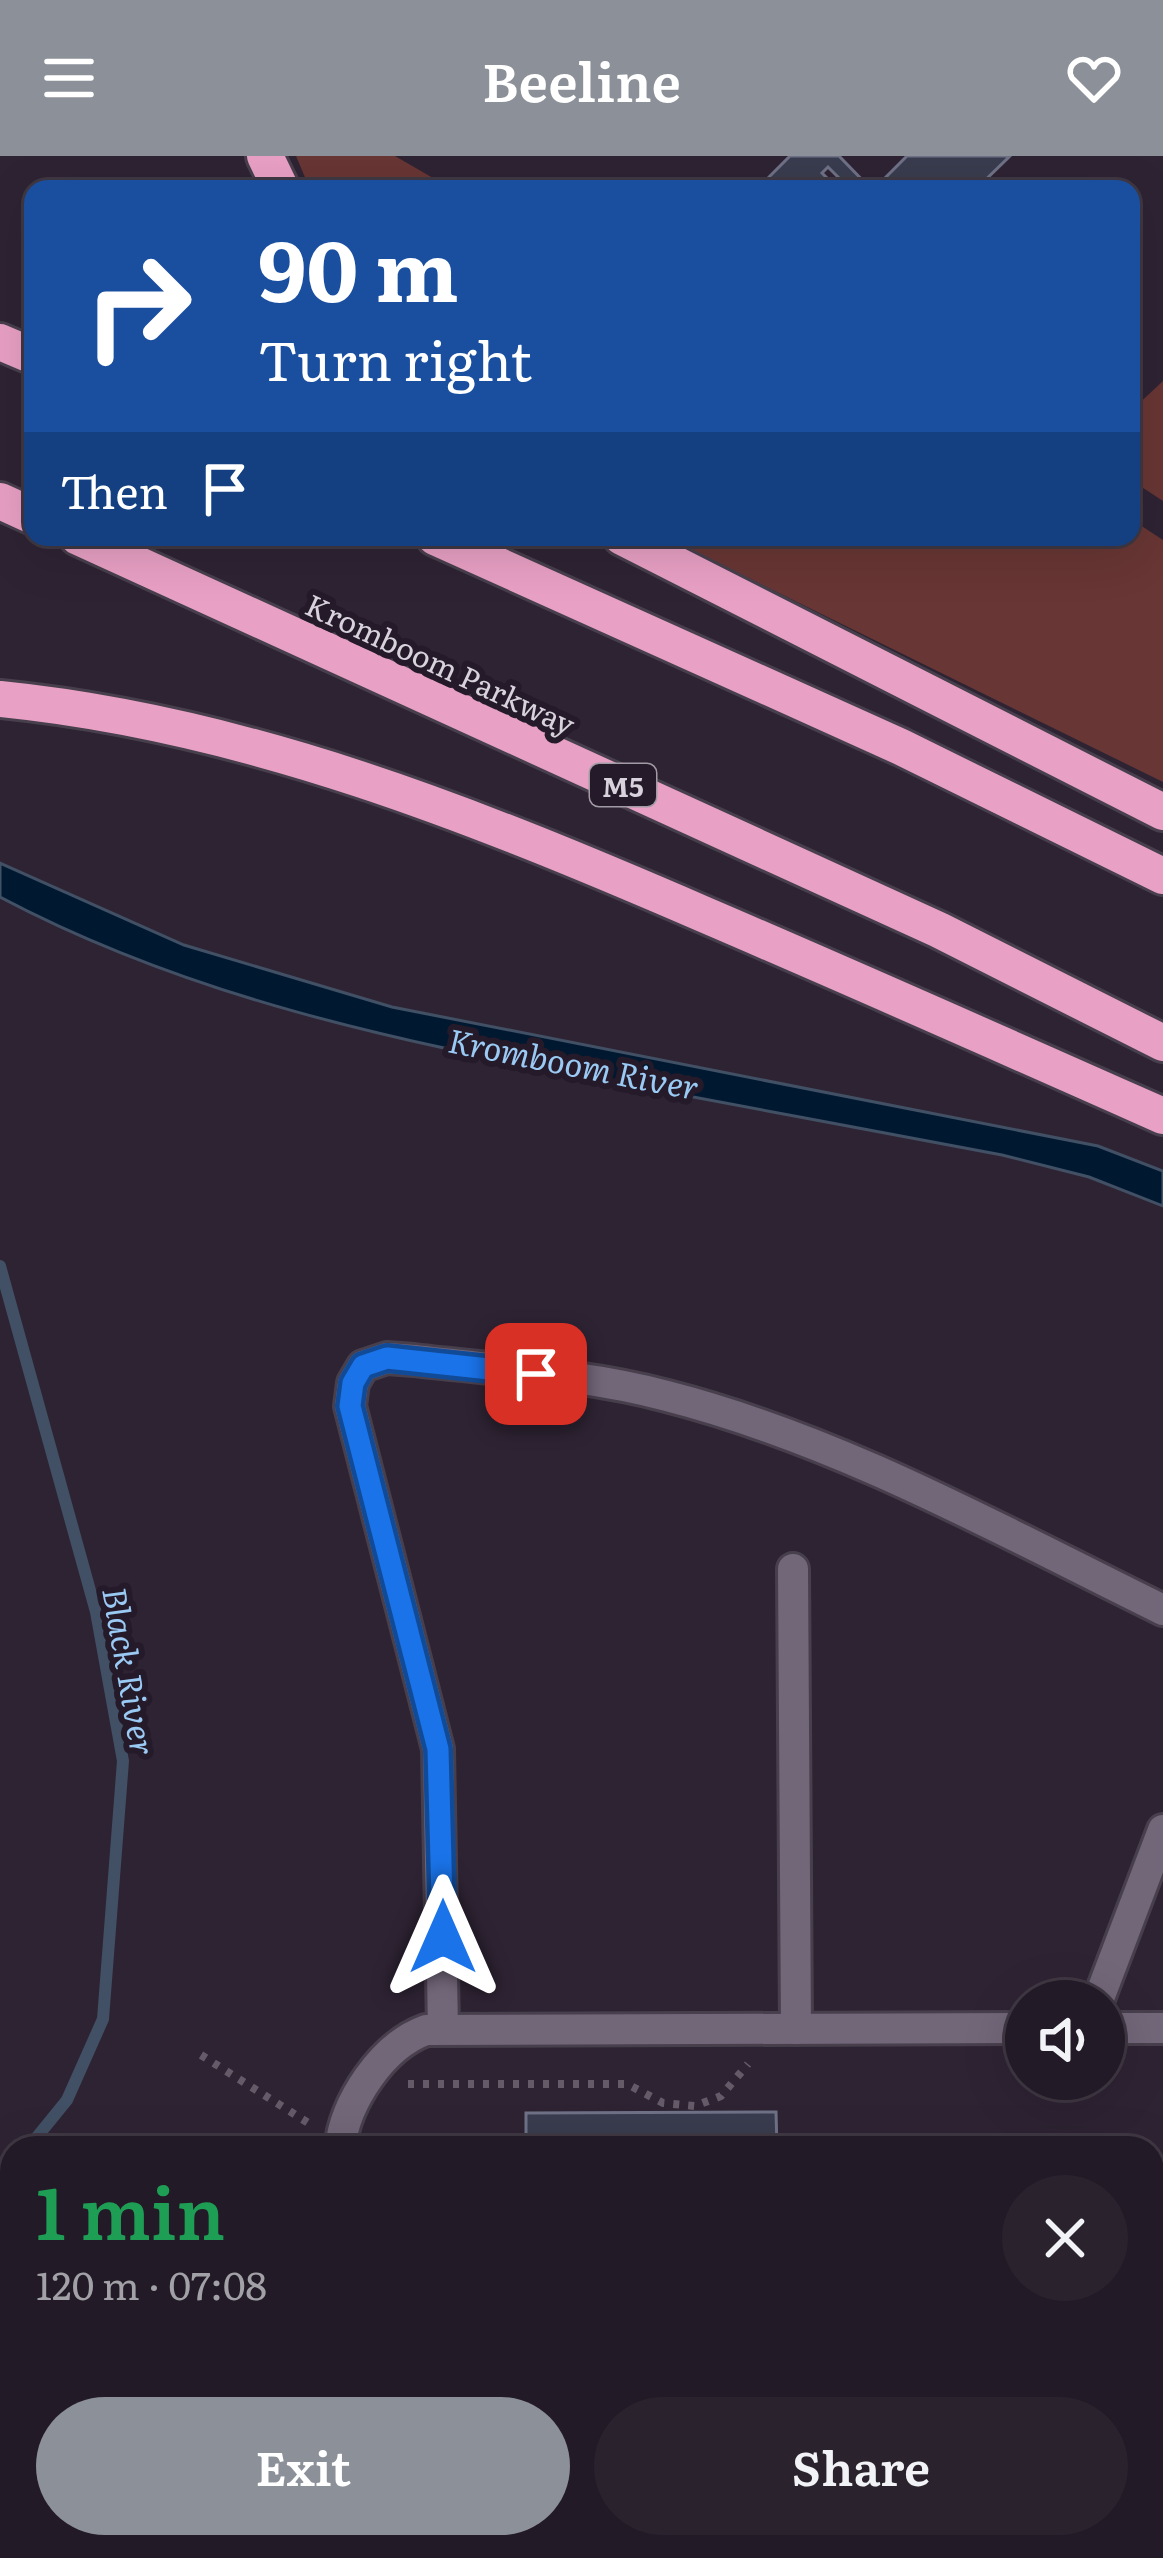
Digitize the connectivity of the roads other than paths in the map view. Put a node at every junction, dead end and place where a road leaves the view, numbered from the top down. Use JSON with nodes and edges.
{"nodes":[{"id":1,"x":98,"y":546,"type":"edge"},
{"id":2,"x":455,"y":546,"type":"edge"},
{"id":3,"x":640,"y":546,"type":"edge"},
{"id":4,"x":0,"y":699,"type":"edge"},
{"id":5,"x":1163,"y":812,"type":"edge"},
{"id":6,"x":1163,"y":876,"type":"edge"},
{"id":7,"x":1163,"y":1043,"type":"edge"},
{"id":8,"x":1163,"y":1116,"type":"edge"},
{"id":9,"x":793,"y":1569,"type":"dead end"},
{"id":10,"x":1163,"y":1610,"type":"edge"},
{"id":11,"x":1163,"y":1830,"type":"edge"},
{"id":12,"x":1106,"y":1980,"type":"edge"},
{"id":13,"x":1005,"y":2028,"type":"edge"},
{"id":14,"x":1125,"y":2028,"type":"edge"},
{"id":15,"x":1163,"y":2028,"type":"edge"},
{"id":16,"x":443,"y":2029,"type":"junction"},
{"id":17,"x":796,"y":2029,"type":"junction"},
{"id":18,"x":342,"y":2136,"type":"edge"}],
"edges":[{"from":1,"to":7,"type":"highway","name":"Kromboom Parkway","number":"M5"},
{"from":2,"to":6,"type":"highway"},
{"from":3,"to":5,"type":"highway"},
{"from":4,"to":8,"type":"highway"},
{"from":9,"to":17,"type":"street"},
{"from":10,"to":16,"type":"street"},
{"from":11,"to":12,"type":"street"},
{"from":13,"to":17,"type":"street"},
{"from":14,"to":15,"type":"street"},
{"from":16,"to":17,"type":"street"},
{"from":16,"to":18,"type":"street"}]}
